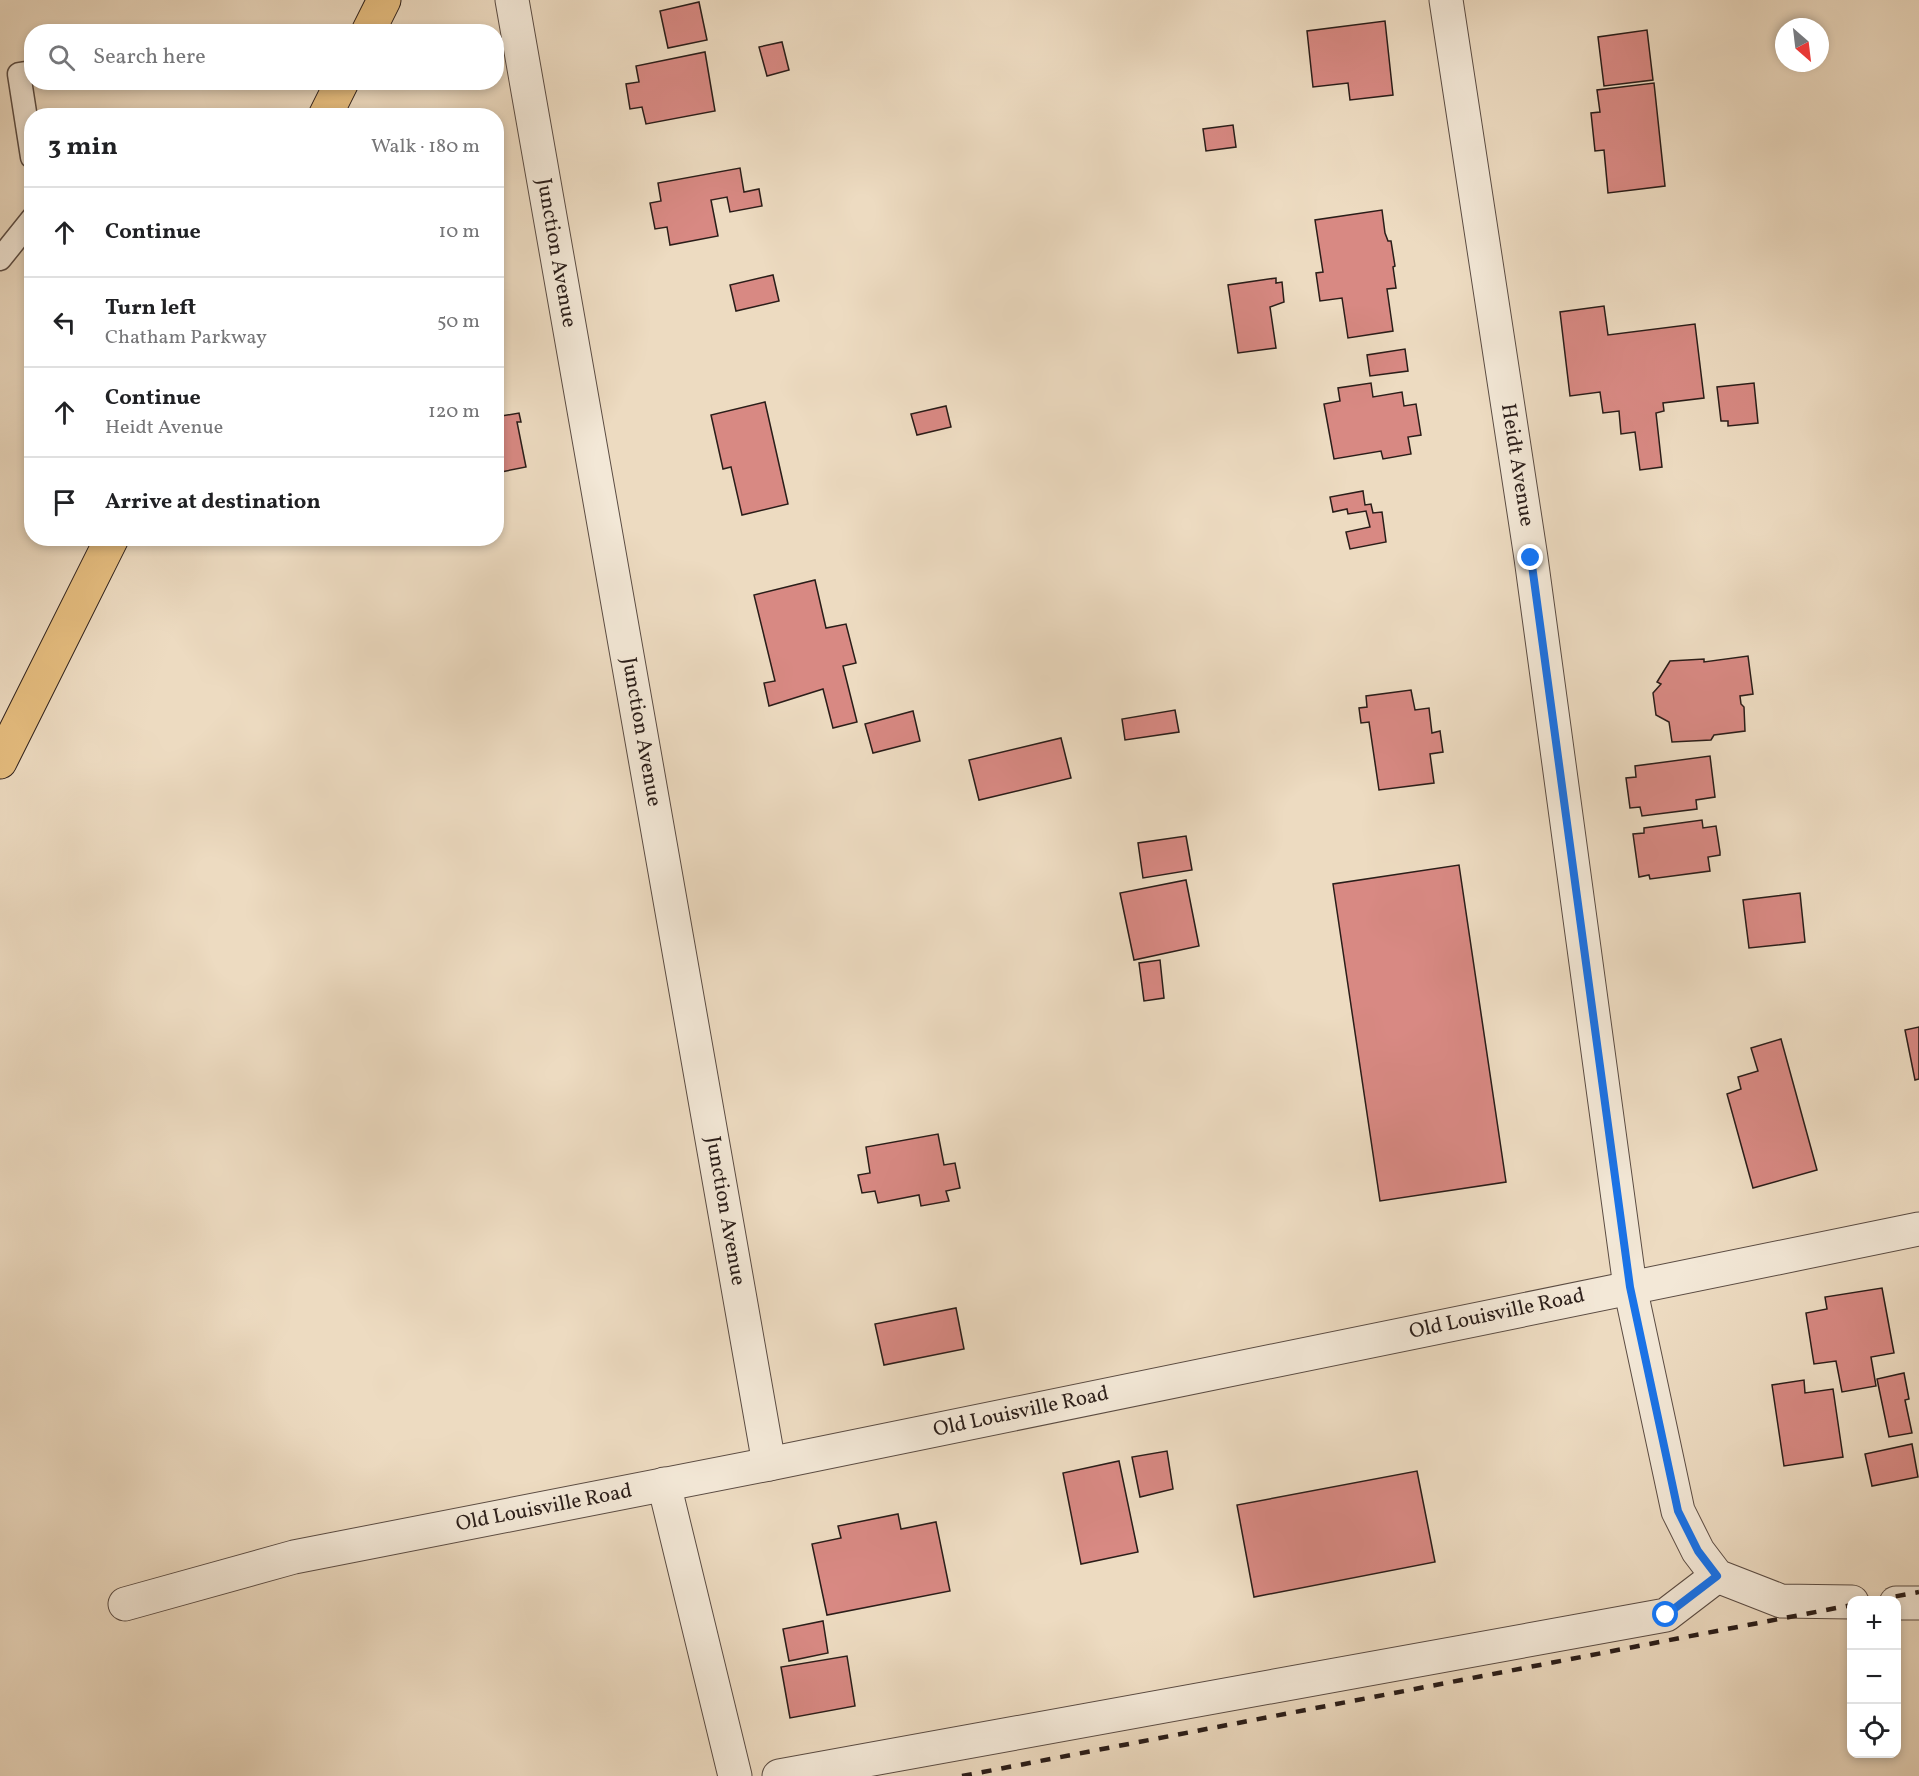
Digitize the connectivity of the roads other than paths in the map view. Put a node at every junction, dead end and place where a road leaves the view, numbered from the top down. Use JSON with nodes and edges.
{"nodes":[{"id":1,"x":512,"y":0,"type":"edge"},
{"id":2,"x":1446,"y":0,"type":"edge"},
{"id":3,"x":381,"y":1,"type":"edge"},
{"id":4,"x":371,"y":24,"type":"edge"},
{"id":5,"x":24,"y":73,"type":"edge"},
{"id":6,"x":338,"y":90,"type":"edge"},
{"id":7,"x":24,"y":108,"type":"edge"},
{"id":8,"x":330,"y":108,"type":"edge"},
{"id":9,"x":24,"y":229,"type":"edge"},
{"id":10,"x":0,"y":260,"type":"edge"},
{"id":11,"x":108,"y":546,"type":"edge"},
{"id":12,"x":0,"y":762,"type":"edge"},
{"id":13,"x":1919,"y":1229,"type":"edge"},
{"id":14,"x":1630,"y":1287,"type":"junction"},
{"id":15,"x":769,"y":1464,"type":"junction"},
{"id":16,"x":664,"y":1484,"type":"junction"},
{"id":17,"x":1717,"y":1576,"type":"junction"},
{"id":18,"x":1847,"y":1602,"type":"edge"},
{"id":19,"x":1901,"y":1603,"type":"edge"},
{"id":20,"x":1919,"y":1603,"type":"edge"},
{"id":21,"x":125,"y":1604,"type":"dead end"},
{"id":22,"x":735,"y":1776,"type":"edge"},
{"id":23,"x":779,"y":1776,"type":"edge"}],
"edges":[{"from":1,"to":15,"type":"street","name":"Junction Avenue"},
{"from":2,"to":14,"type":"street","name":"Heidt Avenue"},
{"from":3,"to":4,"type":"main road"},
{"from":5,"to":7,"type":"lane"},
{"from":6,"to":8,"type":"main road"},
{"from":9,"to":10,"type":"lane"},
{"from":11,"to":12,"type":"main road"},
{"from":13,"to":14,"type":"street","name":"Old Louisville Road"},
{"from":14,"to":15,"type":"street","name":"Old Louisville Road"},
{"from":14,"to":17,"type":"street","name":"Heidt Avenue"},
{"from":15,"to":16,"type":"street","name":"Old Louisville Road"},
{"from":16,"to":21,"type":"street","name":"Old Louisville Road"},
{"from":16,"to":22,"type":"street"},
{"from":17,"to":18,"type":"street"},
{"from":17,"to":23,"type":"street"},
{"from":19,"to":20,"type":"street"}]}
